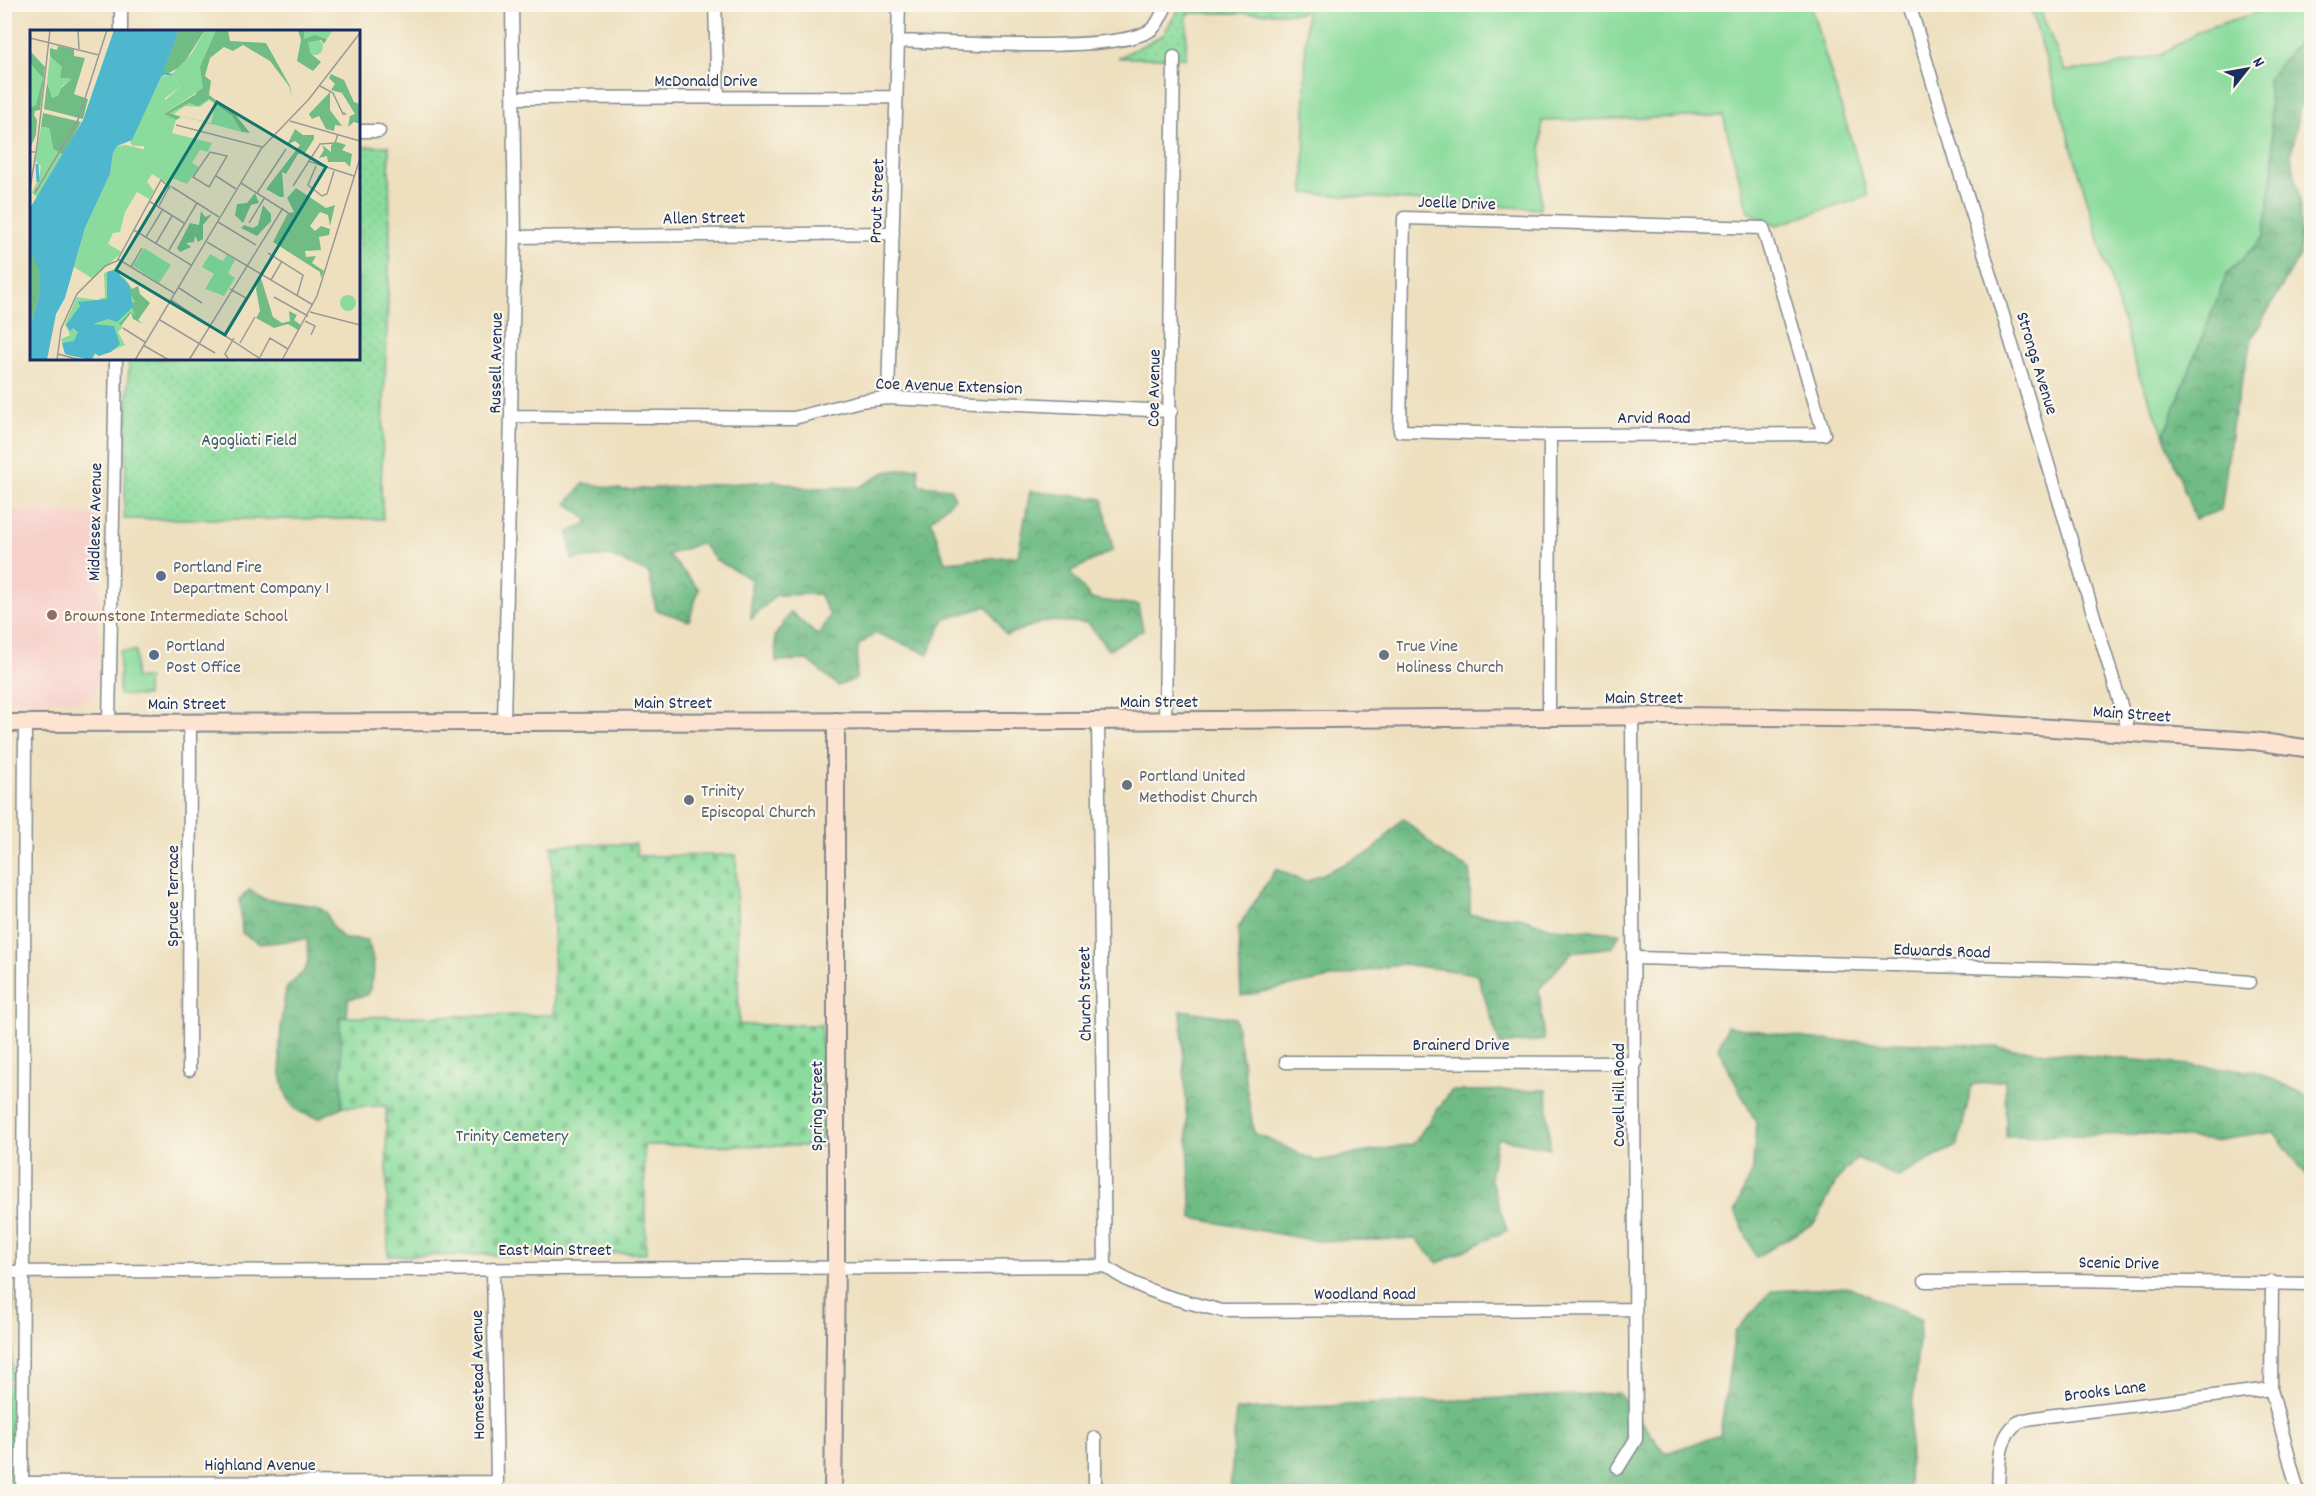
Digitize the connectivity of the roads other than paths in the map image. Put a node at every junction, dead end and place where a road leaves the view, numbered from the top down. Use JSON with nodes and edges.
{"nodes":[{"id":1,"x":121,"y":4,"type":"edge"},
{"id":2,"x":512,"y":4,"type":"edge"},
{"id":3,"x":716,"y":4,"type":"edge"},
{"id":4,"x":899,"y":4,"type":"edge"},
{"id":5,"x":1167,"y":4,"type":"edge"},
{"id":6,"x":1909,"y":4,"type":"edge"},
{"id":7,"x":121,"y":30,"type":"edge"},
{"id":8,"x":898,"y":41,"type":"junction"},
{"id":9,"x":1174,"y":57,"type":"dead end"},
{"id":10,"x":896,"y":97,"type":"junction"},
{"id":11,"x":515,"y":98,"type":"junction"},
{"id":12,"x":718,"y":98,"type":"junction"},
{"id":13,"x":360,"y":131,"type":"edge"},
{"id":14,"x":379,"y":131,"type":"dead end"},
{"id":15,"x":1763,"y":228,"type":"joint"},
{"id":16,"x":893,"y":233,"type":"junction"},
{"id":17,"x":515,"y":237,"type":"junction"},
{"id":18,"x":116,"y":360,"type":"edge"},
{"id":19,"x":888,"y":398,"type":"junction"},
{"id":20,"x":1171,"y":411,"type":"junction"},
{"id":21,"x":512,"y":416,"type":"junction"},
{"id":22,"x":1550,"y":435,"type":"junction"},
{"id":23,"x":1632,"y":716,"type":"junction"},
{"id":24,"x":1549,"y":717,"type":"junction"},
{"id":25,"x":1098,"y":720,"type":"junction"},
{"id":26,"x":1165,"y":720,"type":"junction"},
{"id":27,"x":836,"y":721,"type":"junction"},
{"id":28,"x":190,"y":722,"type":"junction"},
{"id":29,"x":504,"y":722,"type":"junction"},
{"id":30,"x":4,"y":723,"type":"edge"},
{"id":31,"x":25,"y":723,"type":"junction"},
{"id":32,"x":109,"y":723,"type":"junction"},
{"id":33,"x":2129,"y":732,"type":"junction"},
{"id":34,"x":2312,"y":749,"type":"edge"},
{"id":35,"x":1635,"y":958,"type":"junction"},
{"id":36,"x":2248,"y":982,"type":"dead end"},
{"id":37,"x":1286,"y":1062,"type":"dead end"},
{"id":38,"x":1636,"y":1063,"type":"junction"},
{"id":39,"x":189,"y":1070,"type":"dead end"},
{"id":40,"x":836,"y":1266,"type":"junction"},
{"id":41,"x":1105,"y":1266,"type":"junction"},
{"id":42,"x":492,"y":1268,"type":"junction"},
{"id":43,"x":4,"y":1272,"type":"edge"},
{"id":44,"x":24,"y":1272,"type":"junction"},
{"id":45,"x":1925,"y":1281,"type":"dead end"},
{"id":46,"x":2272,"y":1282,"type":"junction"},
{"id":47,"x":2312,"y":1284,"type":"edge"},
{"id":48,"x":1635,"y":1309,"type":"junction"},
{"id":49,"x":2271,"y":1389,"type":"junction"},
{"id":50,"x":1095,"y":1438,"type":"dead end"},
{"id":51,"x":1618,"y":1468,"type":"dead end"},
{"id":52,"x":497,"y":1482,"type":"joint"},
{"id":53,"x":22,"y":1487,"type":"edge"},
{"id":54,"x":833,"y":1491,"type":"edge"},
{"id":55,"x":1095,"y":1491,"type":"edge"},
{"id":56,"x":1998,"y":1491,"type":"edge"},
{"id":57,"x":2298,"y":1491,"type":"edge"}],
"edges":[{"from":1,"to":7,"type":"street"},
{"from":2,"to":11,"type":"street","name":"Russell Avenue"},
{"from":3,"to":12,"type":"street"},
{"from":4,"to":8,"type":"street","name":"Prout Street"},
{"from":5,"to":8,"type":"street"},
{"from":6,"to":33,"type":"street","name":"Strongs Avenue"},
{"from":8,"to":10,"type":"street","name":"Prout Street"},
{"from":9,"to":20,"type":"street","name":"Coe Avenue"},
{"from":10,"to":12,"type":"street","name":"McDonald Drive"},
{"from":10,"to":16,"type":"street","name":"Prout Street"},
{"from":11,"to":12,"type":"street","name":"McDonald Drive"},
{"from":11,"to":17,"type":"street","name":"Russell Avenue"},
{"from":13,"to":14,"type":"street"},
{"from":15,"to":22,"type":"street","name":"Arvid Road"},
{"from":15,"to":22,"type":"street","name":"Joelle Drive"},
{"from":16,"to":17,"type":"street","name":"Allen Street"},
{"from":16,"to":19,"type":"street","name":"Prout Street"},
{"from":17,"to":21,"type":"street","name":"Russell Avenue"},
{"from":18,"to":32,"type":"street","name":"Middlesex Avenue"},
{"from":19,"to":20,"type":"street","name":"Coe Avenue Extension"},
{"from":19,"to":21,"type":"street","name":"Coe Avenue Extension"},
{"from":20,"to":26,"type":"street","name":"Coe Avenue"},
{"from":21,"to":29,"type":"street","name":"Russell Avenue"},
{"from":22,"to":24,"type":"street"},
{"from":23,"to":24,"type":"main road","name":"Main Street"},
{"from":23,"to":33,"type":"main road","name":"Main Street"},
{"from":23,"to":35,"type":"street","name":"Covell Hill Road"},
{"from":24,"to":26,"type":"main road","name":"Main Street"},
{"from":25,"to":26,"type":"main road","name":"Main Street"},
{"from":25,"to":27,"type":"main road","name":"Main Street"},
{"from":25,"to":41,"type":"street","name":"Church Street"},
{"from":27,"to":29,"type":"main road","name":"Main Street"},
{"from":27,"to":40,"type":"main road","name":"Spring Street"},
{"from":28,"to":29,"type":"main road","name":"Main Street"},
{"from":28,"to":32,"type":"main road","name":"Main Street"},
{"from":28,"to":39,"type":"street","name":"Spruce Terrace"},
{"from":30,"to":31,"type":"main road","name":"Main Street"},
{"from":31,"to":32,"type":"main road","name":"Main Street"},
{"from":31,"to":44,"type":"street"},
{"from":33,"to":34,"type":"main road","name":"Main Street"},
{"from":35,"to":36,"type":"street","name":"Edwards Road"},
{"from":35,"to":38,"type":"street","name":"Covell Hill Road"},
{"from":37,"to":38,"type":"street","name":"Brainerd Drive"},
{"from":38,"to":48,"type":"street","name":"Covell Hill Road"},
{"from":40,"to":41,"type":"street","name":"East Main Street"},
{"from":40,"to":42,"type":"street","name":"East Main Street"},
{"from":40,"to":54,"type":"main road","name":"Spring Street"},
{"from":41,"to":48,"type":"street","name":"Woodland Road"},
{"from":42,"to":44,"type":"street","name":"East Main Street"},
{"from":42,"to":52,"type":"street","name":"Homestead Avenue"},
{"from":43,"to":44,"type":"street","name":"East Main Street"},
{"from":44,"to":53,"type":"street"},
{"from":45,"to":46,"type":"street","name":"Scenic Drive"},
{"from":46,"to":47,"type":"street","name":"Scenic Drive"},
{"from":46,"to":49,"type":"street"},
{"from":48,"to":51,"type":"street","name":"Covell Hill Road"},
{"from":49,"to":56,"type":"street","name":"Brooks Lane"},
{"from":49,"to":57,"type":"street"},
{"from":50,"to":55,"type":"street"},
{"from":52,"to":53,"type":"street","name":"Highland Avenue"}]}
